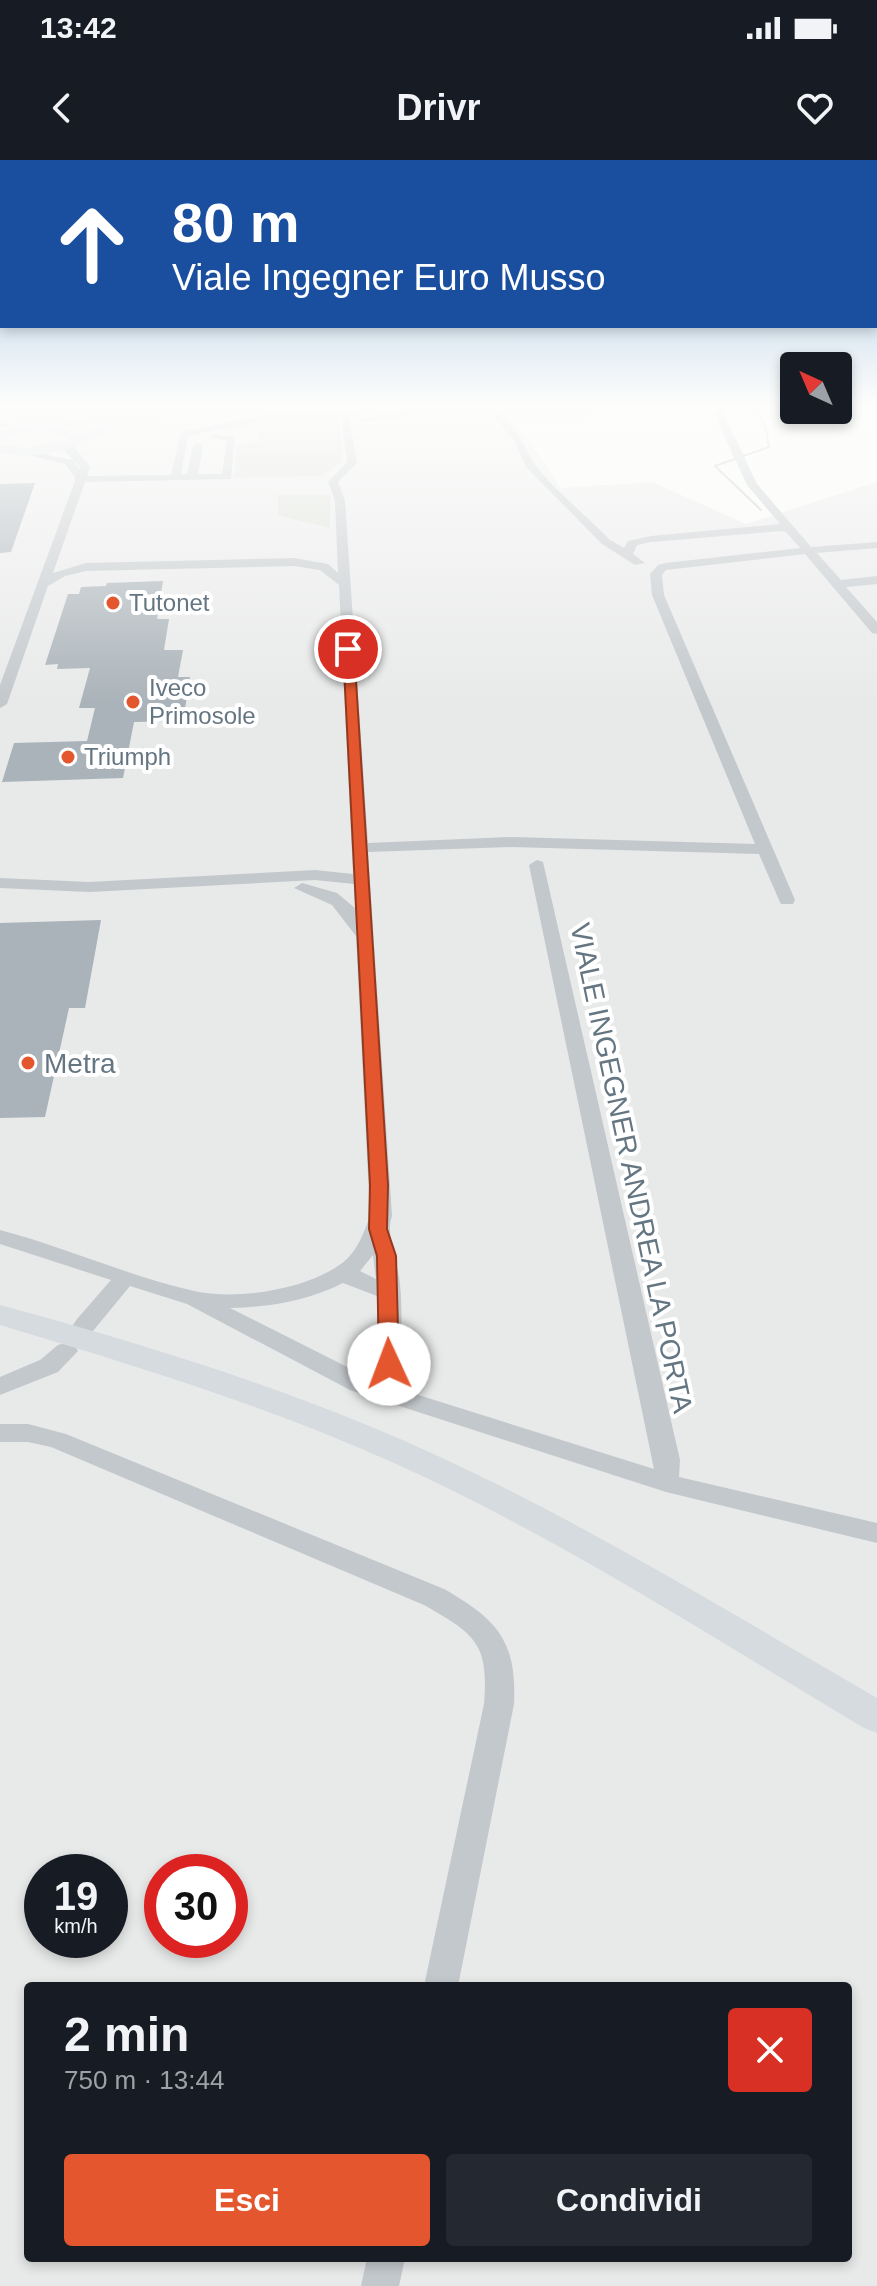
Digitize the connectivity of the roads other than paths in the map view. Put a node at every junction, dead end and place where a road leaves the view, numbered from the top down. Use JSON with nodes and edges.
{"nodes":[{"id":1,"x":68,"y":506,"type":"edge"},
{"id":2,"x":338,"y":506,"type":"edge"},
{"id":3,"x":570,"y":506,"type":"edge"},
{"id":4,"x":773,"y":508,"type":"joint"},
{"id":5,"x":582,"y":519,"type":"junction"},
{"id":6,"x":756,"y":526,"type":"junction"},
{"id":7,"x":792,"y":529,"type":"junction"},
{"id":8,"x":665,"y":538,"type":"junction"},
{"id":9,"x":56,"y":542,"type":"junction"},
{"id":10,"x":606,"y":542,"type":"junction"},
{"id":11,"x":874,"y":546,"type":"edge"},
{"id":12,"x":628,"y":552,"type":"junction"},
{"id":13,"x":324,"y":553,"type":"junction"},
{"id":14,"x":87,"y":563,"type":"junction"},
{"id":15,"x":663,"y":563,"type":"junction"},
{"id":16,"x":49,"y":564,"type":"junction"},
{"id":17,"x":640,"y":564,"type":"junction"},
{"id":18,"x":877,"y":580,"type":"edge"},
{"id":19,"x":342,"y":582,"type":"junction"},
{"id":20,"x":839,"y":584,"type":"junction"},
{"id":21,"x":42,"y":585,"type":"junction"},
{"id":22,"x":658,"y":595,"type":"junction"},
{"id":23,"x":877,"y":630,"type":"edge"},
{"id":24,"x":0,"y":704,"type":"edge"},
{"id":25,"x":357,"y":822,"type":"junction"},
{"id":26,"x":358,"y":848,"type":"junction"},
{"id":27,"x":764,"y":849,"type":"junction"},
{"id":28,"x":537,"y":865,"type":"dead end"},
{"id":29,"x":305,"y":881,"type":"junction"},
{"id":30,"x":360,"y":881,"type":"junction"},
{"id":31,"x":0,"y":883,"type":"edge"},
{"id":32,"x":0,"y":896,"type":"edge"},
{"id":33,"x":787,"y":900,"type":"dead end"},
{"id":34,"x":364,"y":941,"type":"junction"},
{"id":35,"x":0,"y":1237,"type":"edge"},
{"id":36,"x":376,"y":1253,"type":"junction"},
{"id":37,"x":337,"y":1275,"type":"junction"},
{"id":38,"x":125,"y":1278,"type":"junction"},
{"id":39,"x":280,"y":1297,"type":"junction"},
{"id":40,"x":384,"y":1298,"type":"junction"},
{"id":41,"x":195,"y":1299,"type":"junction"},
{"id":42,"x":0,"y":1315,"type":"edge"},
{"id":43,"x":85,"y":1325,"type":"dead end"},
{"id":44,"x":259,"y":1332,"type":"junction"},
{"id":45,"x":66,"y":1351,"type":"dead end"},
{"id":46,"x":0,"y":1387,"type":"edge"},
{"id":47,"x":380,"y":1391,"type":"junction"},
{"id":48,"x":0,"y":1422,"type":"edge"},
{"id":49,"x":14,"y":1433,"type":"edge"},
{"id":50,"x":666,"y":1483,"type":"junction"},
{"id":51,"x":877,"y":1533,"type":"edge"},
{"id":52,"x":877,"y":1717,"type":"edge"},
{"id":53,"x":442,"y":1982,"type":"edge"},
{"id":54,"x":385,"y":2262,"type":"edge"},
{"id":55,"x":380,"y":2286,"type":"edge"}],
"edges":[{"from":1,"to":9,"type":"street"},
{"from":2,"to":13,"type":"street"},
{"from":3,"to":5,"type":"street"},
{"from":4,"to":6,"type":"street"},
{"from":4,"to":7,"type":"street"},
{"from":5,"to":8,"type":"street"},
{"from":5,"to":10,"type":"street"},
{"from":6,"to":7,"type":"street"},
{"from":6,"to":8,"type":"street"},
{"from":7,"to":20,"type":"street"},
{"from":8,"to":12,"type":"street"},
{"from":9,"to":14,"type":"street"},
{"from":9,"to":16,"type":"street"},
{"from":10,"to":12,"type":"street"},
{"from":10,"to":17,"type":"street"},
{"from":11,"to":15,"type":"street"},
{"from":12,"to":15,"type":"street"},
{"from":13,"to":14,"type":"street"},
{"from":13,"to":19,"type":"street"},
{"from":13,"to":19,"type":"street"},
{"from":14,"to":16,"type":"street"},
{"from":14,"to":21,"type":"street"},
{"from":15,"to":17,"type":"street"},
{"from":15,"to":22,"type":"street"},
{"from":16,"to":21,"type":"street"},
{"from":17,"to":22,"type":"street"},
{"from":18,"to":20,"type":"street"},
{"from":19,"to":25,"type":"street"},
{"from":20,"to":23,"type":"street"},
{"from":21,"to":24,"type":"street"},
{"from":22,"to":27,"type":"street"},
{"from":25,"to":26,"type":"street"},
{"from":25,"to":29,"type":"street"},
{"from":26,"to":27,"type":"street"},
{"from":26,"to":30,"type":"street"},
{"from":27,"to":33,"type":"street"},
{"from":28,"to":50,"type":"street","name":"VIALE INGEGNER ANDREA LA PORTA"},
{"from":29,"to":30,"type":"street"},
{"from":29,"to":31,"type":"street"},
{"from":29,"to":32,"type":"street"},
{"from":29,"to":34,"type":"street"},
{"from":30,"to":34,"type":"street"},
{"from":34,"to":36,"type":"street"},
{"from":35,"to":38,"type":"street"},
{"from":36,"to":37,"type":"street"},
{"from":36,"to":40,"type":"street"},
{"from":37,"to":39,"type":"street"},
{"from":37,"to":40,"type":"street"},
{"from":38,"to":41,"type":"street"},
{"from":38,"to":43,"type":"street"},
{"from":39,"to":41,"type":"street"},
{"from":39,"to":44,"type":"street"},
{"from":40,"to":47,"type":"street"},
{"from":41,"to":44,"type":"street"},
{"from":42,"to":52,"type":"main road"},
{"from":44,"to":47,"type":"street"},
{"from":45,"to":46,"type":"street"},
{"from":47,"to":50,"type":"street"},
{"from":48,"to":49,"type":"street"},
{"from":49,"to":53,"type":"street"},
{"from":50,"to":51,"type":"street"},
{"from":54,"to":55,"type":"street"}]}
